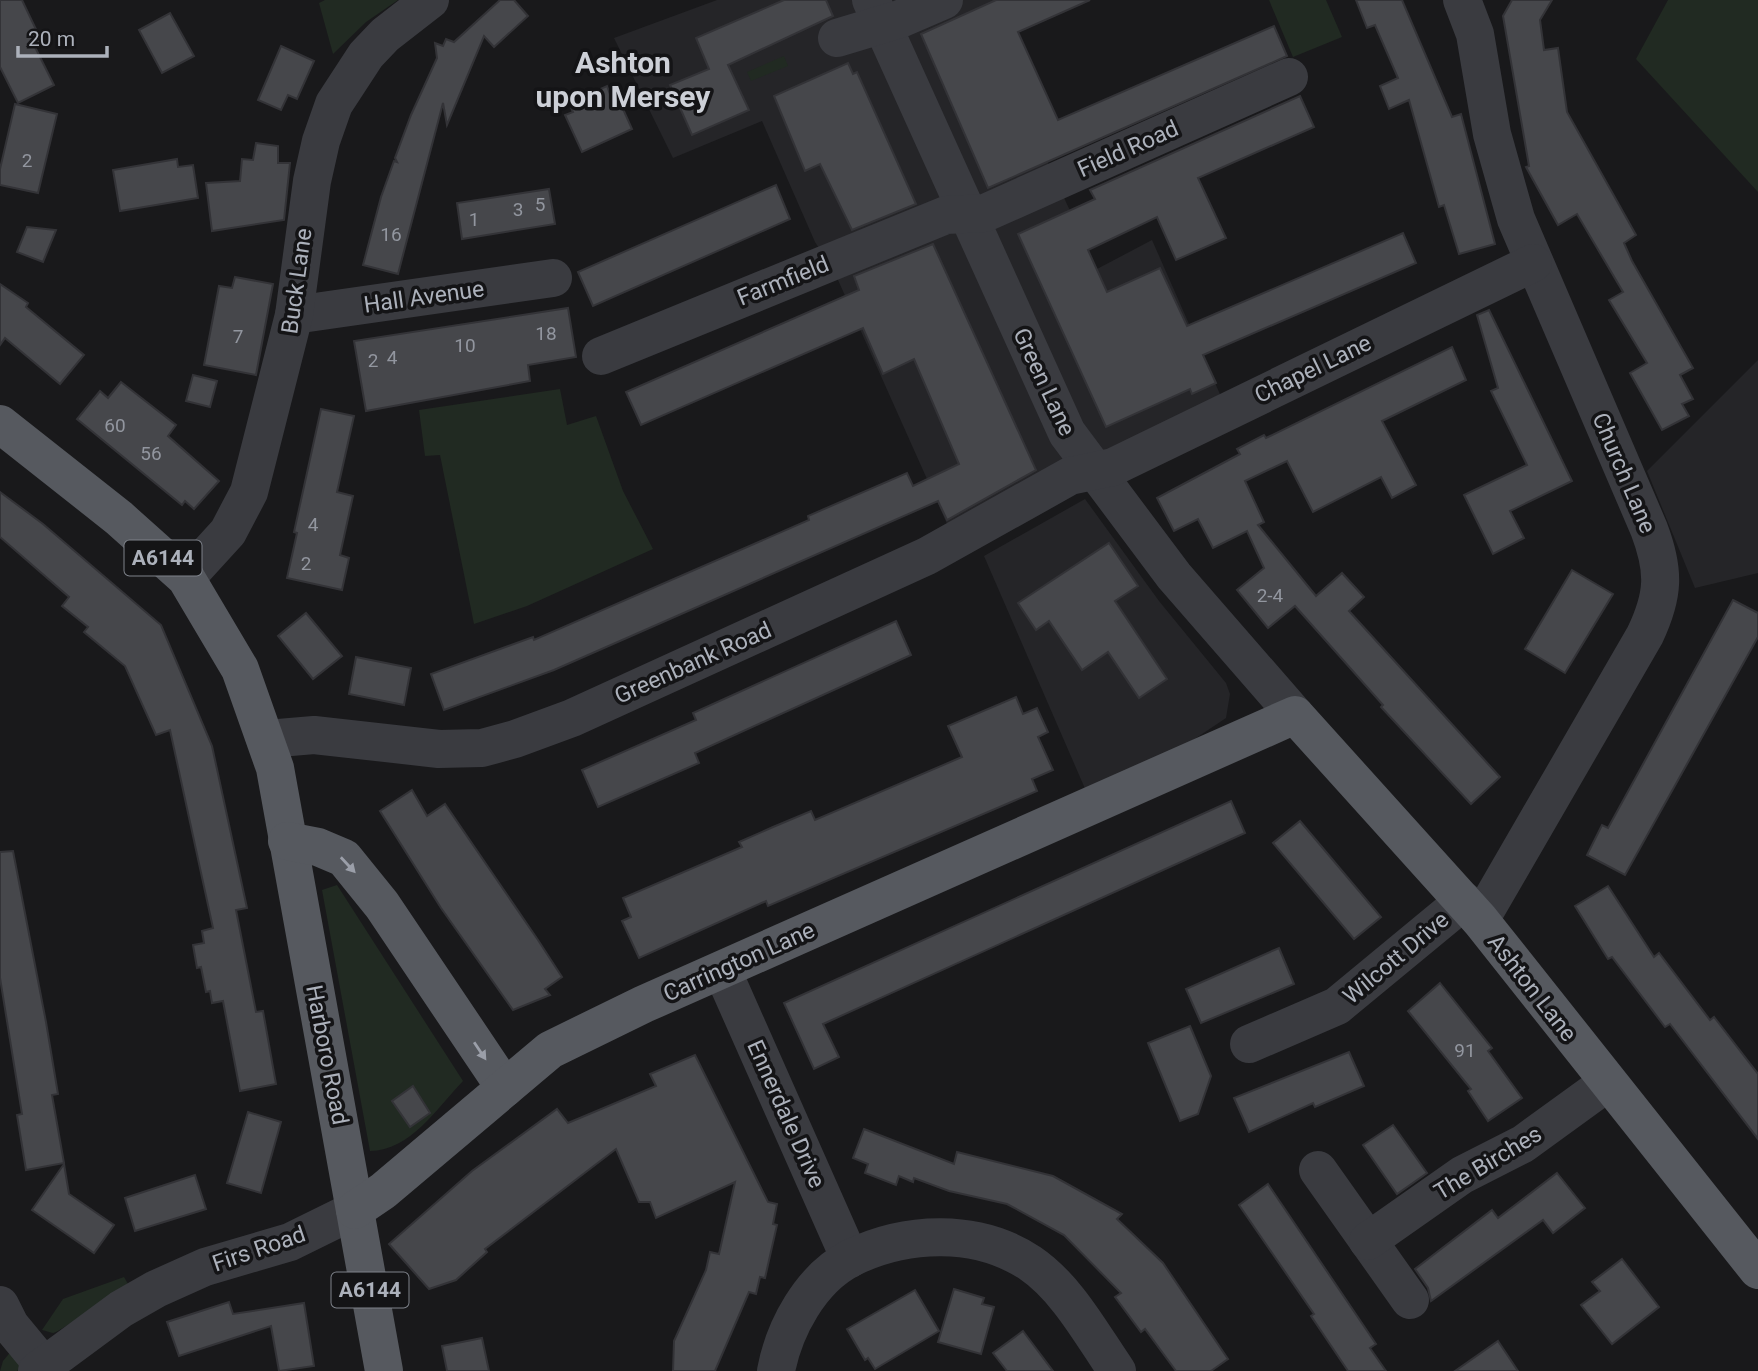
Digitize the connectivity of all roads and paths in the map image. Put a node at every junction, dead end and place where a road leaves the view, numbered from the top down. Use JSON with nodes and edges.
{"nodes":[{"id":1,"x":430,"y":0,"type":"edge"},
{"id":2,"x":944,"y":0,"type":"edge"},
{"id":3,"x":1464,"y":1,"type":"edge"},
{"id":4,"x":876,"y":12,"type":"edge"},
{"id":5,"x":837,"y":38,"type":"dead end"},
{"id":6,"x":1289,"y":78,"type":"dead end"},
{"id":7,"x":966,"y":214,"type":"junction"},
{"id":8,"x":1533,"y":263,"type":"junction"},
{"id":9,"x":553,"y":278,"type":"dead end"},
{"id":10,"x":294,"y":314,"type":"junction"},
{"id":11,"x":601,"y":356,"type":"dead end"},
{"id":12,"x":0,"y":424,"type":"edge"},
{"id":13,"x":1092,"y":472,"type":"junction"},
{"id":14,"x":186,"y":578,"type":"junction"},
{"id":15,"x":1295,"y":715,"type":"junction"},
{"id":16,"x":267,"y":739,"type":"junction"},
{"id":17,"x":287,"y":841,"type":"junction"},
{"id":18,"x":1472,"y":911,"type":"junction"},
{"id":19,"x":722,"y":970,"type":"junction"},
{"id":20,"x":1249,"y":1044,"type":"dead end"},
{"id":21,"x":1607,"y":1083,"type":"junction"},
{"id":22,"x":505,"y":1088,"type":"junction"},
{"id":23,"x":1318,"y":1170,"type":"dead end"},
{"id":24,"x":355,"y":1210,"type":"junction"},
{"id":25,"x":1368,"y":1241,"type":"junction"},
{"id":26,"x":850,"y":1259,"type":"junction"},
{"id":27,"x":1758,"y":1270,"type":"edge"},
{"id":28,"x":1410,"y":1300,"type":"dead end"},
{"id":29,"x":0,"y":1305,"type":"edge"},
{"id":30,"x":40,"y":1368,"type":"edge"},
{"id":31,"x":384,"y":1371,"type":"edge"},
{"id":32,"x":776,"y":1371,"type":"edge"},
{"id":33,"x":1117,"y":1371,"type":"edge"}],
"edges":[{"from":1,"to":10,"type":"street","name":"Buck Lane"},
{"from":2,"to":4,"type":"street"},
{"from":3,"to":8,"type":"street","name":"Church Lane"},
{"from":4,"to":5,"type":"street"},
{"from":4,"to":7,"type":"street","name":"Green Lane"},
{"from":6,"to":7,"type":"street","name":"Field Road"},
{"from":7,"to":11,"type":"street","name":"Farmfield"},
{"from":7,"to":13,"type":"street","name":"Green Lane"},
{"from":8,"to":13,"type":"street","name":"Chapel Lane"},
{"from":8,"to":18,"type":"street","name":"Church Lane"},
{"from":9,"to":10,"type":"street","name":"Hall Avenue"},
{"from":10,"to":14,"type":"street","name":"Buck Lane"},
{"from":12,"to":14,"type":"main road","number":"A6144"},
{"from":13,"to":15,"type":"street","name":"Green Lane"},
{"from":13,"to":16,"type":"street","name":"Greenbank Road"},
{"from":14,"to":16,"type":"main road","number":"A6144"},
{"from":15,"to":18,"type":"main road","name":"Ashton Lane"},
{"from":15,"to":19,"type":"main road","name":"Carrington Lane"},
{"from":16,"to":17,"type":"main road","name":"Harboro Road","number":"A6144"},
{"from":17,"to":22,"type":"main road","one_way":true},
{"from":17,"to":24,"type":"main road","name":"Harboro Road","number":"A6144"},
{"from":18,"to":20,"type":"street","name":"Wilcott Drive"},
{"from":18,"to":21,"type":"main road","name":"Ashton Lane"},
{"from":19,"to":22,"type":"main road","name":"Carrington Lane"},
{"from":19,"to":26,"type":"street","name":"Ennerdale Drive"},
{"from":21,"to":25,"type":"street","name":"The Birches"},
{"from":21,"to":27,"type":"main road","name":"Ashton Lane"},
{"from":22,"to":24,"type":"main road","name":"Firs Road"},
{"from":23,"to":25,"type":"street"},
{"from":24,"to":30,"type":"street","name":"Firs Road"},
{"from":24,"to":31,"type":"main road","name":"Harboro Road","number":"A6144"},
{"from":25,"to":28,"type":"street"},
{"from":26,"to":32,"type":"street"},
{"from":26,"to":33,"type":"street"},
{"from":29,"to":30,"type":"street"}]}
